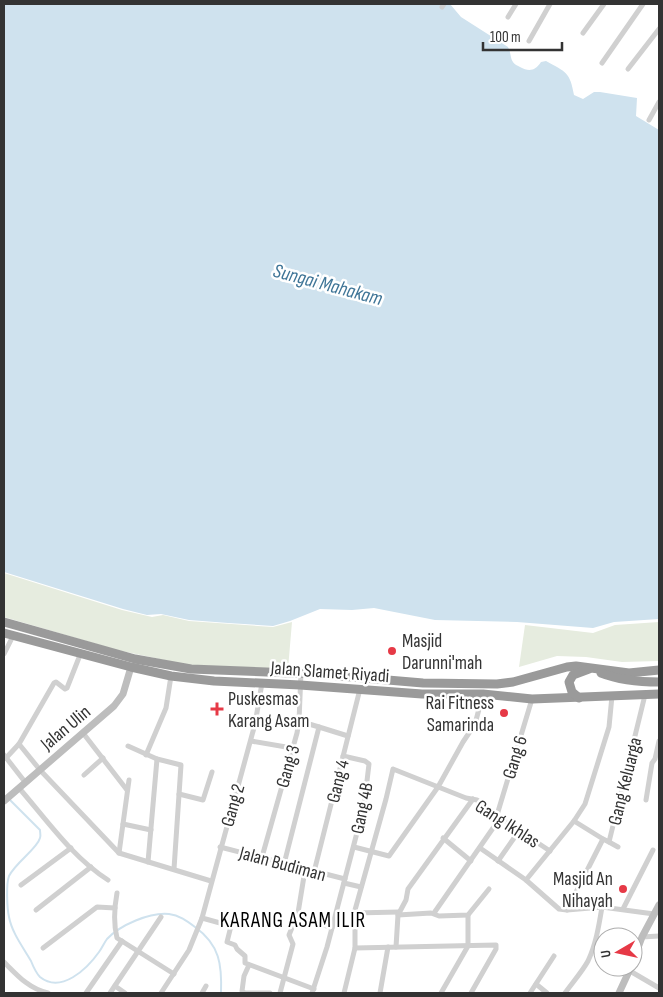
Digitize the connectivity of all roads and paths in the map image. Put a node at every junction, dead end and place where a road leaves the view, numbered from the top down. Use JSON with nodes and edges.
{"nodes":[{"id":1,"x":516,"y":4,"type":"edge"},
{"id":2,"x":550,"y":4,"type":"edge"},
{"id":3,"x":604,"y":4,"type":"edge"},
{"id":4,"x":643,"y":4,"type":"edge"},
{"id":5,"x":508,"y":17,"type":"dead end"},
{"id":6,"x":659,"y":29,"type":"edge"},
{"id":7,"x":583,"y":33,"type":"dead end"},
{"id":8,"x":529,"y":41,"type":"dead end"},
{"id":9,"x":602,"y":63,"type":"dead end"},
{"id":10,"x":628,"y":69,"type":"dead end"},
{"id":11,"x":659,"y":102,"type":"edge"},
{"id":12,"x":649,"y":120,"type":"dead end"},
{"id":13,"x":4,"y":622,"type":"edge"},
{"id":14,"x":4,"y":633,"type":"edge"},
{"id":15,"x":13,"y":636,"type":"junction"},
{"id":16,"x":62,"y":639,"type":"junction"},
{"id":17,"x":60,"y":649,"type":"junction"},
{"id":18,"x":4,"y":654,"type":"edge"},
{"id":19,"x":80,"y":655,"type":"junction"},
{"id":20,"x":131,"y":667,"type":"junction"},
{"id":21,"x":592,"y":668,"type":"junction"},
{"id":22,"x":659,"y":670,"type":"edge"},
{"id":23,"x":301,"y":673,"type":"junction"},
{"id":24,"x":317,"y":674,"type":"junction"},
{"id":25,"x":171,"y":676,"type":"junction"},
{"id":26,"x":655,"y":682,"type":"edge"},
{"id":27,"x":262,"y":683,"type":"junction"},
{"id":28,"x":300,"y":685,"type":"junction"},
{"id":29,"x":314,"y":686,"type":"junction"},
{"id":30,"x":360,"y":689,"type":"junction"},
{"id":31,"x":483,"y":694,"type":"junction"},
{"id":32,"x":659,"y":694,"type":"edge"},
{"id":33,"x":645,"y":695,"type":"junction"},
{"id":34,"x":612,"y":696,"type":"junction"},
{"id":35,"x":579,"y":698,"type":"junction"},
{"id":36,"x":532,"y":700,"type":"junction"},
{"id":37,"x":299,"y":721,"type":"junction"},
{"id":38,"x":319,"y":728,"type":"junction"},
{"id":39,"x":83,"y":733,"type":"junction"},
{"id":40,"x":348,"y":736,"type":"junction"},
{"id":41,"x":250,"y":740,"type":"junction"},
{"id":42,"x":659,"y":741,"type":"edge"},
{"id":43,"x":19,"y":744,"type":"junction"},
{"id":44,"x":128,"y":746,"type":"dead end"},
{"id":45,"x":292,"y":748,"type":"junction"},
{"id":46,"x":146,"y":755,"type":"junction"},
{"id":47,"x":343,"y":756,"type":"junction"},
{"id":48,"x":5,"y":757,"type":"edge"},
{"id":49,"x":102,"y":758,"type":"junction"},
{"id":50,"x":157,"y":759,"type":"junction"},
{"id":51,"x":40,"y":770,"type":"junction"},
{"id":52,"x":212,"y":772,"type":"dead end"},
{"id":53,"x":84,"y":775,"type":"dead end"},
{"id":54,"x":129,"y":780,"type":"dead end"},
{"id":55,"x":25,"y":782,"type":"junction"},
{"id":56,"x":438,"y":787,"type":"junction"},
{"id":57,"x":19,"y":788,"type":"junction"},
{"id":58,"x":127,"y":790,"type":"junction"},
{"id":59,"x":179,"y":794,"type":"junction"},
{"id":60,"x":6,"y":798,"type":"edge"},
{"id":61,"x":473,"y":799,"type":"junction"},
{"id":62,"x":646,"y":800,"type":"dead end"},
{"id":63,"x":499,"y":817,"type":"junction"},
{"id":64,"x":574,"y":821,"type":"junction"},
{"id":65,"x":122,"y":824,"type":"junction"},
{"id":66,"x":151,"y":830,"type":"junction"},
{"id":67,"x":519,"y":831,"type":"junction"},
{"id":68,"x":443,"y":838,"type":"junction"},
{"id":69,"x":606,"y":840,"type":"junction"},
{"id":70,"x":220,"y":847,"type":"junction"},
{"id":71,"x":354,"y":847,"type":"junction"},
{"id":72,"x":618,"y":847,"type":"dead end"},
{"id":73,"x":71,"y":848,"type":"junction"},
{"id":74,"x":480,"y":848,"type":"junction"},
{"id":75,"x":653,"y":850,"type":"dead end"},
{"id":76,"x":550,"y":851,"type":"junction"},
{"id":77,"x":372,"y":852,"type":"junction"},
{"id":78,"x":119,"y":853,"type":"junction"},
{"id":79,"x":262,"y":857,"type":"junction"},
{"id":80,"x":471,"y":861,"type":"junction"},
{"id":81,"x":498,"y":861,"type":"junction"},
{"id":82,"x":148,"y":862,"type":"junction"},
{"id":83,"x":284,"y":864,"type":"junction"},
{"id":84,"x":91,"y":867,"type":"junction"},
{"id":85,"x":174,"y":869,"type":"junction"},
{"id":86,"x":305,"y":870,"type":"junction"},
{"id":87,"x":314,"y":872,"type":"junction"},
{"id":88,"x":108,"y":880,"type":"dead end"},
{"id":89,"x":526,"y":880,"type":"junction"},
{"id":90,"x":211,"y":881,"type":"junction"},
{"id":91,"x":345,"y":881,"type":"junction"},
{"id":92,"x":22,"y":885,"type":"dead end"},
{"id":93,"x":361,"y":887,"type":"junction"},
{"id":94,"x":489,"y":889,"type":"dead end"},
{"id":95,"x":117,"y":893,"type":"dead end"},
{"id":96,"x":659,"y":905,"type":"edge"},
{"id":97,"x":602,"y":907,"type":"junction"},
{"id":98,"x":114,"y":908,"type":"junction"},
{"id":99,"x":623,"y":909,"type":"junction"},
{"id":100,"x":36,"y":910,"type":"dead end"},
{"id":101,"x":567,"y":910,"type":"junction"},
{"id":102,"x":354,"y":913,"type":"junction"},
{"id":103,"x":434,"y":913,"type":"junction"},
{"id":104,"x":398,"y":914,"type":"junction"},
{"id":105,"x":654,"y":914,"type":"junction"},
{"id":106,"x":468,"y":915,"type":"junction"},
{"id":107,"x":297,"y":916,"type":"junction"},
{"id":108,"x":161,"y":917,"type":"dead end"},
{"id":109,"x":202,"y":918,"type":"junction"},
{"id":110,"x":332,"y":928,"type":"junction"},
{"id":111,"x":643,"y":935,"type":"edge"},
{"id":112,"x":659,"y":936,"type":"edge"},
{"id":113,"x":643,"y":937,"type":"edge"},
{"id":114,"x":120,"y":939,"type":"junction"},
{"id":115,"x":468,"y":946,"type":"junction"},
{"id":116,"x":388,"y":947,"type":"junction"},
{"id":117,"x":396,"y":947,"type":"junction"},
{"id":118,"x":43,"y":948,"type":"dead end"},
{"id":119,"x":355,"y":948,"type":"junction"},
{"id":120,"x":139,"y":951,"type":"junction"},
{"id":121,"x":554,"y":956,"type":"dead end"},
{"id":122,"x":4,"y":962,"type":"edge"},
{"id":123,"x":249,"y":965,"type":"junction"},
{"id":124,"x":174,"y":974,"type":"junction"},
{"id":125,"x":626,"y":977,"type":"edge"},
{"id":126,"x":642,"y":977,"type":"edge"},
{"id":127,"x":284,"y":978,"type":"junction"},
{"id":128,"x":536,"y":984,"type":"junction"},
{"id":129,"x":115,"y":986,"type":"junction"},
{"id":130,"x":206,"y":986,"type":"dead end"},
{"id":131,"x":659,"y":988,"type":"edge"},
{"id":132,"x":313,"y":991,"type":"edge"},
{"id":133,"x":471,"y":992,"type":"edge"},
{"id":134,"x":48,"y":993,"type":"edge"},
{"id":135,"x":86,"y":993,"type":"edge"},
{"id":136,"x":110,"y":993,"type":"edge"},
{"id":137,"x":125,"y":993,"type":"edge"},
{"id":138,"x":161,"y":993,"type":"edge"},
{"id":139,"x":202,"y":993,"type":"edge"},
{"id":140,"x":245,"y":993,"type":"edge"},
{"id":141,"x":270,"y":993,"type":"edge"},
{"id":142,"x":280,"y":993,"type":"edge"},
{"id":143,"x":344,"y":993,"type":"edge"},
{"id":144,"x":381,"y":993,"type":"edge"},
{"id":145,"x":441,"y":993,"type":"edge"},
{"id":146,"x":530,"y":993,"type":"edge"},
{"id":147,"x":547,"y":993,"type":"edge"},
{"id":148,"x":565,"y":993,"type":"edge"},
{"id":149,"x":619,"y":993,"type":"edge"}],
"edges":[{"from":1,"to":5,"type":"street"},
{"from":2,"to":8,"type":"street"},
{"from":3,"to":7,"type":"street"},
{"from":4,"to":9,"type":"street"},
{"from":6,"to":10,"type":"street"},
{"from":11,"to":12,"type":"street"},
{"from":13,"to":16,"type":"highway","name":"Jalan Slamet Riyadi"},
{"from":14,"to":15,"type":"highway","name":"Jalan Slamet Riyadi"},
{"from":15,"to":17,"type":"highway","name":"Jalan Slamet Riyadi"},
{"from":15,"to":18,"type":"street"},
{"from":16,"to":17,"type":"highway"},
{"from":16,"to":23,"type":"highway","name":"Jalan Slamet Riyadi"},
{"from":17,"to":19,"type":"highway","name":"Jalan Slamet Riyadi"},
{"from":19,"to":20,"type":"highway","name":"Jalan Slamet Riyadi"},
{"from":19,"to":43,"type":"street"},
{"from":20,"to":25,"type":"highway","name":"Jalan Slamet Riyadi"},
{"from":20,"to":39,"type":"street","name":"Jalan Ulin"},
{"from":21,"to":22,"type":"highway","name":"Jalan Slamet Riyadi"},
{"from":21,"to":24,"type":"highway","name":"Jalan Slamet Riyadi"},
{"from":21,"to":26,"type":"highway","name":"Jalan Slamet Riyadi"},
{"from":21,"to":35,"type":"highway"},
{"from":23,"to":24,"type":"highway","name":"Jalan Slamet Riyadi"},
{"from":23,"to":28,"type":"street","name":"Gang 3"},
{"from":24,"to":29,"type":"highway"},
{"from":25,"to":27,"type":"highway","name":"Jalan Slamet Riyadi"},
{"from":25,"to":46,"type":"street"},
{"from":27,"to":28,"type":"highway","name":"Jalan Slamet Riyadi"},
{"from":27,"to":41,"type":"street","name":"Gang 2"},
{"from":28,"to":29,"type":"highway","name":"Jalan Slamet Riyadi"},
{"from":28,"to":37,"type":"street","name":"Gang 3"},
{"from":29,"to":30,"type":"highway","name":"Jalan Slamet Riyadi"},
{"from":30,"to":31,"type":"highway","name":"Jalan Slamet Riyadi"},
{"from":30,"to":40,"type":"street","name":"Gang 4"},
{"from":31,"to":36,"type":"highway","name":"Jalan Slamet Riyadi"},
{"from":31,"to":56,"type":"street"},
{"from":32,"to":33,"type":"highway","name":"Jalan Slamet Riyadi"},
{"from":33,"to":34,"type":"highway","name":"Jalan Slamet Riyadi"},
{"from":33,"to":69,"type":"street","name":"Gang Keluarga"},
{"from":34,"to":35,"type":"highway","name":"Jalan Slamet Riyadi"},
{"from":34,"to":64,"type":"street","name":"Gang Ikhlas"},
{"from":35,"to":36,"type":"highway","name":"Jalan Slamet Riyadi"},
{"from":36,"to":63,"type":"street","name":"Gang 6"},
{"from":37,"to":38,"type":"street"},
{"from":37,"to":45,"type":"street","name":"Gang 3"},
{"from":38,"to":40,"type":"street"},
{"from":38,"to":83,"type":"street"},
{"from":39,"to":49,"type":"street"},
{"from":39,"to":51,"type":"street","name":"Jalan Ulin"},
{"from":40,"to":47,"type":"street","name":"Gang 4"},
{"from":41,"to":45,"type":"street"},
{"from":41,"to":70,"type":"street","name":"Gang 2"},
{"from":42,"to":62,"type":"street"},
{"from":43,"to":48,"type":"street"},
{"from":43,"to":51,"type":"street"},
{"from":44,"to":46,"type":"street"},
{"from":45,"to":79,"type":"street","name":"Gang 3"},
{"from":46,"to":50,"type":"street"},
{"from":47,"to":71,"type":"street","name":"Gang 4B"},
{"from":47,"to":87,"type":"street","name":"Gang 4"},
{"from":48,"to":55,"type":"street"},
{"from":49,"to":53,"type":"street"},
{"from":49,"to":58,"type":"street"},
{"from":50,"to":59,"type":"street"},
{"from":50,"to":66,"type":"street"},
{"from":51,"to":55,"type":"street","name":"Jalan Ulin"},
{"from":51,"to":78,"type":"street"},
{"from":52,"to":59,"type":"street"},
{"from":54,"to":58,"type":"street"},
{"from":55,"to":57,"type":"street","name":"Jalan Ulin"},
{"from":56,"to":61,"type":"street","name":"Gang Ikhlas"},
{"from":56,"to":77,"type":"street"},
{"from":56,"to":77,"type":"street","name":"Gang Ikhlas"},
{"from":57,"to":60,"type":"street","name":"Jalan Ulin"},
{"from":57,"to":73,"type":"street"},
{"from":58,"to":65,"type":"street"},
{"from":59,"to":85,"type":"street"},
{"from":61,"to":63,"type":"street","name":"Gang Ikhlas"},
{"from":61,"to":68,"type":"street"},
{"from":63,"to":67,"type":"street","name":"Gang Ikhlas"},
{"from":63,"to":74,"type":"street","name":"Gang 6"},
{"from":64,"to":69,"type":"street"},
{"from":64,"to":76,"type":"street","name":"Gang Ikhlas"},
{"from":65,"to":66,"type":"street"},
{"from":65,"to":78,"type":"street"},
{"from":66,"to":82,"type":"street"},
{"from":67,"to":76,"type":"street","name":"Gang Ikhlas"},
{"from":67,"to":81,"type":"street"},
{"from":68,"to":80,"type":"street"},
{"from":68,"to":104,"type":"street"},
{"from":69,"to":72,"type":"street"},
{"from":69,"to":101,"type":"street","name":"Gang Keluarga"},
{"from":70,"to":79,"type":"street","name":"Jalan Budiman"},
{"from":70,"to":90,"type":"street","name":"Gang 2"},
{"from":71,"to":77,"type":"street"},
{"from":71,"to":91,"type":"street","name":"Gang 4B"},
{"from":73,"to":84,"type":"street"},
{"from":73,"to":92,"type":"street"},
{"from":74,"to":80,"type":"street","name":"Gang 6"},
{"from":74,"to":81,"type":"street","name":"Gang Ikhlas"},
{"from":75,"to":99,"type":"street"},
{"from":76,"to":89,"type":"street","name":"Gang Ikhlas"},
{"from":77,"to":93,"type":"street"},
{"from":78,"to":82,"type":"street"},
{"from":79,"to":83,"type":"street","name":"Jalan Budiman"},
{"from":80,"to":103,"type":"street","name":"Gang 6"},
{"from":81,"to":89,"type":"street","name":"Gang Ikhlas"},
{"from":82,"to":85,"type":"street"},
{"from":83,"to":86,"type":"street","name":"Jalan Budiman"},
{"from":84,"to":88,"type":"street"},
{"from":84,"to":100,"type":"street"},
{"from":85,"to":90,"type":"street"},
{"from":86,"to":87,"type":"street","name":"Jalan Budiman"},
{"from":86,"to":107,"type":"street"},
{"from":87,"to":91,"type":"street","name":"Jalan Budiman"},
{"from":89,"to":101,"type":"street","name":"Gang Ikhlas"},
{"from":90,"to":109,"type":"street","name":"Gang 2"},
{"from":91,"to":93,"type":"street","name":"Jalan Budiman"},
{"from":91,"to":110,"type":"street","name":"Gang 4B"},
{"from":93,"to":102,"type":"street"},
{"from":94,"to":106,"type":"street"},
{"from":95,"to":98,"type":"street"},
{"from":96,"to":105,"type":"street"},
{"from":97,"to":99,"type":"street"},
{"from":97,"to":101,"type":"street"},
{"from":97,"to":148,"type":"street"},
{"from":98,"to":114,"type":"street"},
{"from":98,"to":118,"type":"street"},
{"from":99,"to":105,"type":"street"},
{"from":102,"to":104,"type":"street"},
{"from":102,"to":119,"type":"street"},
{"from":103,"to":104,"type":"street"},
{"from":103,"to":106,"type":"street"},
{"from":104,"to":117,"type":"street"},
{"from":105,"to":111,"type":"street"},
{"from":106,"to":115,"type":"street"},
{"from":107,"to":110,"type":"street"},
{"from":107,"to":127,"type":"street"},
{"from":108,"to":120,"type":"street"},
{"from":109,"to":123,"type":"street"},
{"from":109,"to":124,"type":"street","name":"Gang 2"},
{"from":110,"to":132,"type":"street","name":"Gang 4B"},
{"from":112,"to":113,"type":"street"},
{"from":114,"to":120,"type":"street"},
{"from":114,"to":135,"type":"street"},
{"from":115,"to":117,"type":"street"},
{"from":115,"to":133,"type":"street"},
{"from":115,"to":145,"type":"street"},
{"from":116,"to":117,"type":"street"},
{"from":116,"to":119,"type":"street"},
{"from":116,"to":144,"type":"street"},
{"from":119,"to":143,"type":"street"},
{"from":120,"to":124,"type":"street"},
{"from":120,"to":129,"type":"street"},
{"from":121,"to":128,"type":"street"},
{"from":122,"to":134,"type":"street"},
{"from":123,"to":127,"type":"street"},
{"from":123,"to":140,"type":"street"},
{"from":124,"to":138,"type":"street"},
{"from":125,"to":149,"type":"street"},
{"from":126,"to":131,"type":"street"},
{"from":127,"to":132,"type":"street"},
{"from":127,"to":142,"type":"street"},
{"from":128,"to":146,"type":"street"},
{"from":128,"to":147,"type":"street"},
{"from":129,"to":136,"type":"street"},
{"from":129,"to":137,"type":"street"},
{"from":130,"to":139,"type":"street"},
{"from":140,"to":141,"type":"street"}]}
